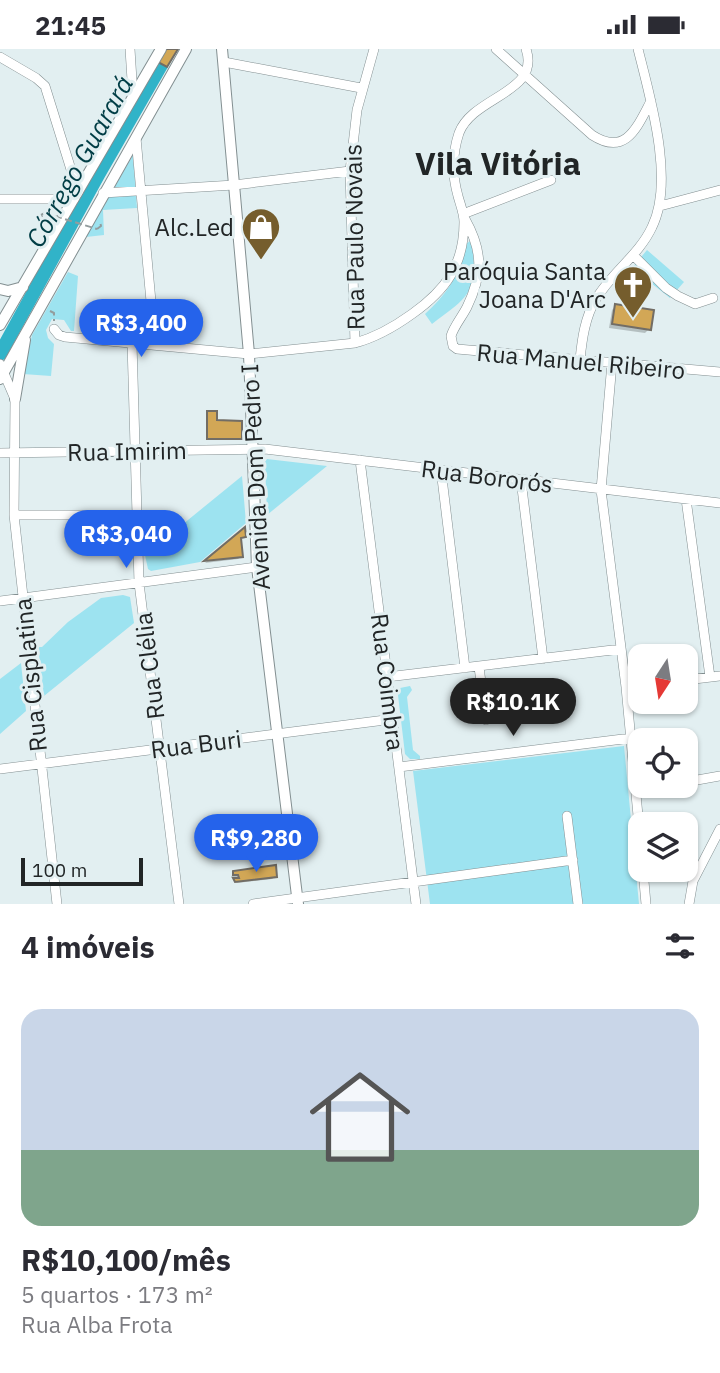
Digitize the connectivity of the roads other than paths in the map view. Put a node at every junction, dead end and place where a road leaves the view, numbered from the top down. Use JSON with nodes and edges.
{"nodes":[{"id":1,"x":130,"y":49,"type":"edge"},
{"id":2,"x":161,"y":49,"type":"edge"},
{"id":3,"x":186,"y":49,"type":"edge"},
{"id":4,"x":222,"y":49,"type":"edge"},
{"id":5,"x":374,"y":49,"type":"edge"},
{"id":6,"x":496,"y":49,"type":"edge"},
{"id":7,"x":526,"y":49,"type":"edge"},
{"id":8,"x":638,"y":49,"type":"edge"},
{"id":9,"x":0,"y":57,"type":"edge"},
{"id":10,"x":224,"y":62,"type":"junction"},
{"id":11,"x":525,"y":75,"type":"junction"},
{"id":12,"x":361,"y":88,"type":"junction"},
{"id":13,"x":133,"y":98,"type":"junction"},
{"id":14,"x":652,"y":101,"type":"junction"},
{"id":15,"x":136,"y":134,"type":"junction"},
{"id":16,"x":350,"y":171,"type":"junction"},
{"id":17,"x":551,"y":180,"type":"dead end"},
{"id":18,"x":234,"y":185,"type":"junction"},
{"id":19,"x":141,"y":190,"type":"junction"},
{"id":20,"x":720,"y":190,"type":"edge"},
{"id":21,"x":103,"y":193,"type":"junction"},
{"id":22,"x":76,"y":195,"type":"junction"},
{"id":23,"x":0,"y":199,"type":"edge"},
{"id":24,"x":660,"y":206,"type":"junction"},
{"id":25,"x":464,"y":216,"type":"junction"},
{"id":26,"x":633,"y":255,"type":"junction"},
{"id":27,"x":0,"y":289,"type":"edge"},
{"id":28,"x":22,"y":289,"type":"junction"},
{"id":29,"x":713,"y":298,"type":"dead end"},
{"id":30,"x":0,"y":300,"type":"edge"},
{"id":31,"x":0,"y":325,"type":"edge"},
{"id":32,"x":28,"y":327,"type":"junction"},
{"id":33,"x":54,"y":329,"type":"road end"},
{"id":34,"x":131,"y":343,"type":"junction"},
{"id":35,"x":355,"y":343,"type":"junction"},
{"id":36,"x":155,"y":345,"type":"junction"},
{"id":37,"x":249,"y":354,"type":"junction"},
{"id":38,"x":580,"y":360,"type":"junction"},
{"id":39,"x":612,"y":363,"type":"junction"},
{"id":40,"x":1,"y":372,"type":"edge"},
{"id":41,"x":720,"y":372,"type":"edge"},
{"id":42,"x":15,"y":399,"type":"junction"},
{"id":43,"x":254,"y":449,"type":"junction"},
{"id":44,"x":135,"y":451,"type":"junction"},
{"id":45,"x":0,"y":453,"type":"edge"},
{"id":46,"x":15,"y":453,"type":"junction"},
{"id":47,"x":360,"y":460,"type":"junction"},
{"id":48,"x":440,"y":470,"type":"junction"},
{"id":49,"x":521,"y":480,"type":"junction"},
{"id":50,"x":601,"y":490,"type":"junction"},
{"id":51,"x":685,"y":499,"type":"junction"},
{"id":52,"x":720,"y":503,"type":"edge"},
{"id":53,"x":14,"y":515,"type":"junction"},
{"id":54,"x":137,"y":515,"type":"junction"},
{"id":55,"x":257,"y":567,"type":"junction"},
{"id":56,"x":139,"y":583,"type":"junction"},
{"id":57,"x":22,"y":598,"type":"junction"},
{"id":58,"x":0,"y":601,"type":"edge"},
{"id":59,"x":621,"y":649,"type":"junction"},
{"id":60,"x":543,"y":659,"type":"junction"},
{"id":61,"x":478,"y":667,"type":"junction"},
{"id":62,"x":465,"y":668,"type":"junction"},
{"id":63,"x":387,"y":677,"type":"junction"},
{"id":64,"x":715,"y":677,"type":"edge"},
{"id":65,"x":626,"y":687,"type":"joint"},
{"id":66,"x":393,"y":719,"type":"junction"},
{"id":67,"x":486,"y":720,"type":"dead end"},
{"id":68,"x":630,"y":728,"type":"edge"},
{"id":69,"x":279,"y":734,"type":"junction"},
{"id":70,"x":628,"y":738,"type":"edge"},
{"id":71,"x":159,"y":749,"type":"junction"},
{"id":72,"x":40,"y":764,"type":"junction"},
{"id":73,"x":399,"y":767,"type":"junction"},
{"id":74,"x":0,"y":769,"type":"edge"},
{"id":75,"x":720,"y":776,"type":"edge"},
{"id":76,"x":698,"y":780,"type":"edge"},
{"id":77,"x":567,"y":816,"type":"dead end"},
{"id":78,"x":720,"y":829,"type":"edge"},
{"id":79,"x":573,"y":860,"type":"junction"},
{"id":80,"x":644,"y":882,"type":"edge"},
{"id":81,"x":413,"y":883,"type":"junction"},
{"id":82,"x":298,"y":901,"type":"edge"},
{"id":83,"x":57,"y":904,"type":"edge"},
{"id":84,"x":179,"y":904,"type":"edge"},
{"id":85,"x":253,"y":904,"type":"edge"},
{"id":86,"x":416,"y":904,"type":"edge"},
{"id":87,"x":578,"y":904,"type":"edge"},
{"id":88,"x":646,"y":904,"type":"edge"},
{"id":89,"x":689,"y":904,"type":"edge"}],
"edges":[{"from":1,"to":13,"type":"street"},
{"from":2,"to":13,"type":"main road"},
{"from":3,"to":15,"type":"main road"},
{"from":4,"to":10,"type":"main road","name":"Avenida Dom Pedro I"},
{"from":5,"to":12,"type":"street","name":"Rua Paulo Novais"},
{"from":6,"to":11,"type":"street"},
{"from":7,"to":11,"type":"street"},
{"from":8,"to":14,"type":"street"},
{"from":9,"to":22,"type":"street"},
{"from":10,"to":12,"type":"street"},
{"from":10,"to":18,"type":"main road","name":"Avenida Dom Pedro I"},
{"from":11,"to":14,"type":"street"},
{"from":11,"to":25,"type":"street"},
{"from":12,"to":16,"type":"street","name":"Rua Paulo Novais"},
{"from":13,"to":22,"type":"main road"},
{"from":14,"to":24,"type":"street"},
{"from":15,"to":19,"type":"street"},
{"from":15,"to":21,"type":"main road"},
{"from":16,"to":18,"type":"street"},
{"from":16,"to":35,"type":"street","name":"Rua Paulo Novais"},
{"from":17,"to":25,"type":"street"},
{"from":18,"to":19,"type":"street"},
{"from":18,"to":37,"type":"main road","name":"Avenida Dom Pedro I"},
{"from":19,"to":21,"type":"street"},
{"from":19,"to":36,"type":"street"},
{"from":20,"to":24,"type":"street"},
{"from":21,"to":32,"type":"main road"},
{"from":22,"to":23,"type":"street"},
{"from":22,"to":28,"type":"main road"},
{"from":24,"to":26,"type":"street"},
{"from":25,"to":35,"type":"street"},
{"from":25,"to":38,"type":"street","name":"Rua Manuel Ribeiro"},
{"from":26,"to":29,"type":"street"},
{"from":26,"to":38,"type":"street"},
{"from":27,"to":28,"type":"main road"},
{"from":28,"to":30,"type":"main road"},
{"from":28,"to":31,"type":"main road"},
{"from":32,"to":40,"type":"main road"},
{"from":32,"to":42,"type":"main road"},
{"from":33,"to":34,"type":"street"},
{"from":34,"to":36,"type":"street"},
{"from":34,"to":44,"type":"street","name":"Rua Clélia"},
{"from":35,"to":37,"type":"street"},
{"from":36,"to":37,"type":"street"},
{"from":37,"to":43,"type":"main road","name":"Avenida Dom Pedro I"},
{"from":38,"to":39,"type":"street","name":"Rua Manuel Ribeiro"},
{"from":39,"to":41,"type":"street","name":"Rua Manuel Ribeiro"},
{"from":39,"to":50,"type":"street"},
{"from":40,"to":42,"type":"street","name":"Rua Cisplatina"},
{"from":42,"to":46,"type":"street","name":"Rua Cisplatina"},
{"from":43,"to":44,"type":"street","name":"Rua Imirim"},
{"from":43,"to":47,"type":"street","name":"Rua Bororós"},
{"from":43,"to":55,"type":"main road","name":"Avenida Dom Pedro I"},
{"from":44,"to":46,"type":"street","name":"Rua Imirim"},
{"from":44,"to":54,"type":"street","name":"Rua Clélia"},
{"from":45,"to":46,"type":"street","name":"Rua Imirim"},
{"from":46,"to":53,"type":"street","name":"Rua Cisplatina"},
{"from":47,"to":48,"type":"street","name":"Rua Bororós"},
{"from":47,"to":63,"type":"street","name":"Rua Coimbra"},
{"from":48,"to":49,"type":"street","name":"Rua Bororós"},
{"from":48,"to":62,"type":"street"},
{"from":49,"to":50,"type":"street","name":"Rua Bororós"},
{"from":49,"to":60,"type":"street"},
{"from":50,"to":51,"type":"street","name":"Rua Bororós"},
{"from":50,"to":59,"type":"street"},
{"from":51,"to":52,"type":"street","name":"Rua Bororós"},
{"from":51,"to":64,"type":"street"},
{"from":53,"to":54,"type":"street"},
{"from":53,"to":57,"type":"street","name":"Rua Cisplatina"},
{"from":54,"to":56,"type":"street","name":"Rua Clélia"},
{"from":55,"to":56,"type":"street"},
{"from":55,"to":69,"type":"main road","name":"Avenida Dom Pedro I"},
{"from":56,"to":57,"type":"street"},
{"from":56,"to":71,"type":"street","name":"Rua Clélia"},
{"from":57,"to":58,"type":"street"},
{"from":57,"to":72,"type":"street","name":"Rua Cisplatina"},
{"from":59,"to":60,"type":"street"},
{"from":59,"to":65,"type":"street"},
{"from":60,"to":61,"type":"street"},
{"from":61,"to":62,"type":"street"},
{"from":61,"to":67,"type":"street"},
{"from":62,"to":63,"type":"street"},
{"from":63,"to":66,"type":"street","name":"Rua Coimbra"},
{"from":65,"to":68,"type":"street"},
{"from":66,"to":69,"type":"street","name":"Rua Buri"},
{"from":66,"to":73,"type":"street","name":"Rua Coimbra"},
{"from":69,"to":71,"type":"street","name":"Rua Buri"},
{"from":69,"to":82,"type":"main road","name":"Avenida Dom Pedro I"},
{"from":70,"to":73,"type":"street"},
{"from":71,"to":72,"type":"street","name":"Rua Buri"},
{"from":71,"to":84,"type":"street","name":"Rua Clélia"},
{"from":72,"to":74,"type":"street","name":"Rua Buri"},
{"from":72,"to":83,"type":"street","name":"Rua Cisplatina"},
{"from":73,"to":81,"type":"street","name":"Rua Coimbra"},
{"from":75,"to":76,"type":"street"},
{"from":77,"to":79,"type":"street"},
{"from":78,"to":89,"type":"street"},
{"from":79,"to":81,"type":"street"},
{"from":79,"to":87,"type":"street"},
{"from":80,"to":88,"type":"street"},
{"from":81,"to":82,"type":"street"},
{"from":81,"to":86,"type":"street","name":"Rua Coimbra"},
{"from":82,"to":85,"type":"street"}]}
